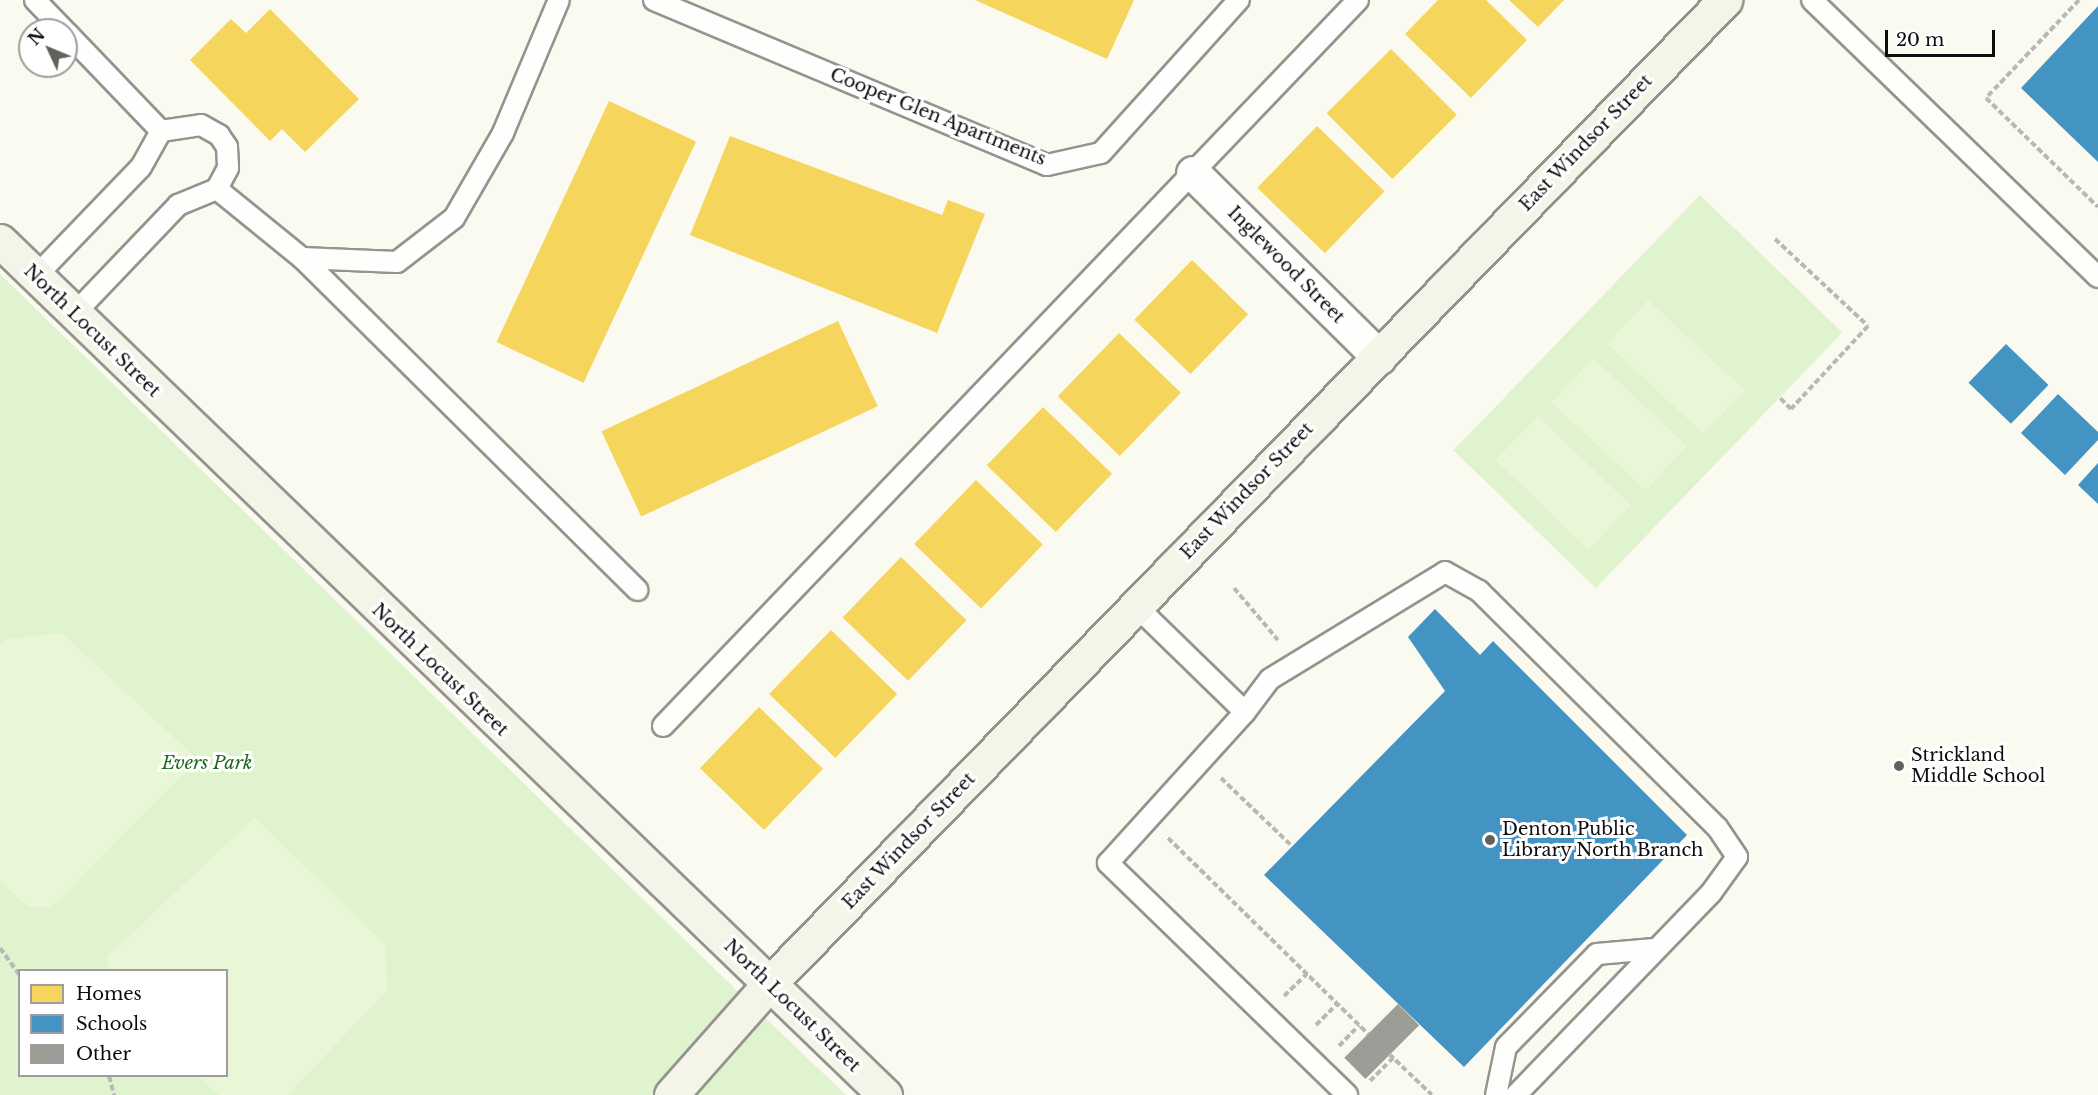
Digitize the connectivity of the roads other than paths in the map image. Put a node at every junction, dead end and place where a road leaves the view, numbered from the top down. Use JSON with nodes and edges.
{"nodes":[{"id":1,"x":35,"y":0,"type":"edge"},
{"id":2,"x":559,"y":0,"type":"edge"},
{"id":3,"x":654,"y":0,"type":"edge"},
{"id":4,"x":1239,"y":0,"type":"edge"},
{"id":5,"x":1358,"y":0,"type":"edge"},
{"id":6,"x":1725,"y":0,"type":"edge"},
{"id":7,"x":1812,"y":0,"type":"edge"},
{"id":8,"x":52,"y":18,"type":"edge"},
{"id":9,"x":78,"y":45,"type":"edge"},
{"id":10,"x":161,"y":131,"type":"junction"},
{"id":11,"x":1193,"y":173,"type":"junction"},
{"id":12,"x":217,"y":189,"type":"junction"},
{"id":13,"x":0,"y":241,"type":"edge"},
{"id":14,"x":302,"y":258,"type":"junction"},
{"id":15,"x":36,"y":276,"type":"junction"},
{"id":16,"x":2098,"y":277,"type":"edge"},
{"id":17,"x":74,"y":314,"type":"junction"},
{"id":18,"x":1379,"y":357,"type":"junction"},
{"id":19,"x":638,"y":590,"type":"dead end"},
{"id":20,"x":1137,"y":606,"type":"junction"},
{"id":21,"x":1245,"y":712,"type":"junction"},
{"id":22,"x":663,"y":726,"type":"dead end"},
{"id":23,"x":1654,"y":949,"type":"junction"},
{"id":24,"x":770,"y":983,"type":"junction"},
{"id":25,"x":1355,"y":1091,"type":"edge"},
{"id":26,"x":671,"y":1095,"type":"edge"},
{"id":27,"x":885,"y":1095,"type":"edge"},
{"id":28,"x":1496,"y":1095,"type":"edge"},
{"id":29,"x":1516,"y":1095,"type":"edge"}],
"edges":[{"from":1,"to":8,"type":"lane"},
{"from":2,"to":14,"type":"lane"},
{"from":3,"to":4,"type":"lane","name":"Cooper Glen Apartments"},
{"from":5,"to":11,"type":"lane"},
{"from":6,"to":18,"type":"street","name":"East Windsor Street"},
{"from":7,"to":16,"type":"lane"},
{"from":9,"to":10,"type":"lane"},
{"from":10,"to":12,"type":"lane"},
{"from":10,"to":15,"type":"lane"},
{"from":11,"to":18,"type":"street","name":"Inglewood Street"},
{"from":11,"to":22,"type":"lane"},
{"from":12,"to":14,"type":"lane"},
{"from":12,"to":17,"type":"lane"},
{"from":13,"to":15,"type":"street","name":"North Locust Street"},
{"from":14,"to":19,"type":"lane"},
{"from":15,"to":17,"type":"street","name":"North Locust Street"},
{"from":17,"to":24,"type":"street","name":"North Locust Street"},
{"from":18,"to":20,"type":"street","name":"East Windsor Street"},
{"from":20,"to":21,"type":"lane"},
{"from":20,"to":24,"type":"street","name":"East Windsor Street"},
{"from":21,"to":23,"type":"lane"},
{"from":21,"to":25,"type":"lane"},
{"from":23,"to":28,"type":"lane"},
{"from":23,"to":29,"type":"lane"},
{"from":24,"to":26,"type":"street","name":"East Windsor Street"},
{"from":24,"to":27,"type":"street","name":"North Locust Street"}]}
